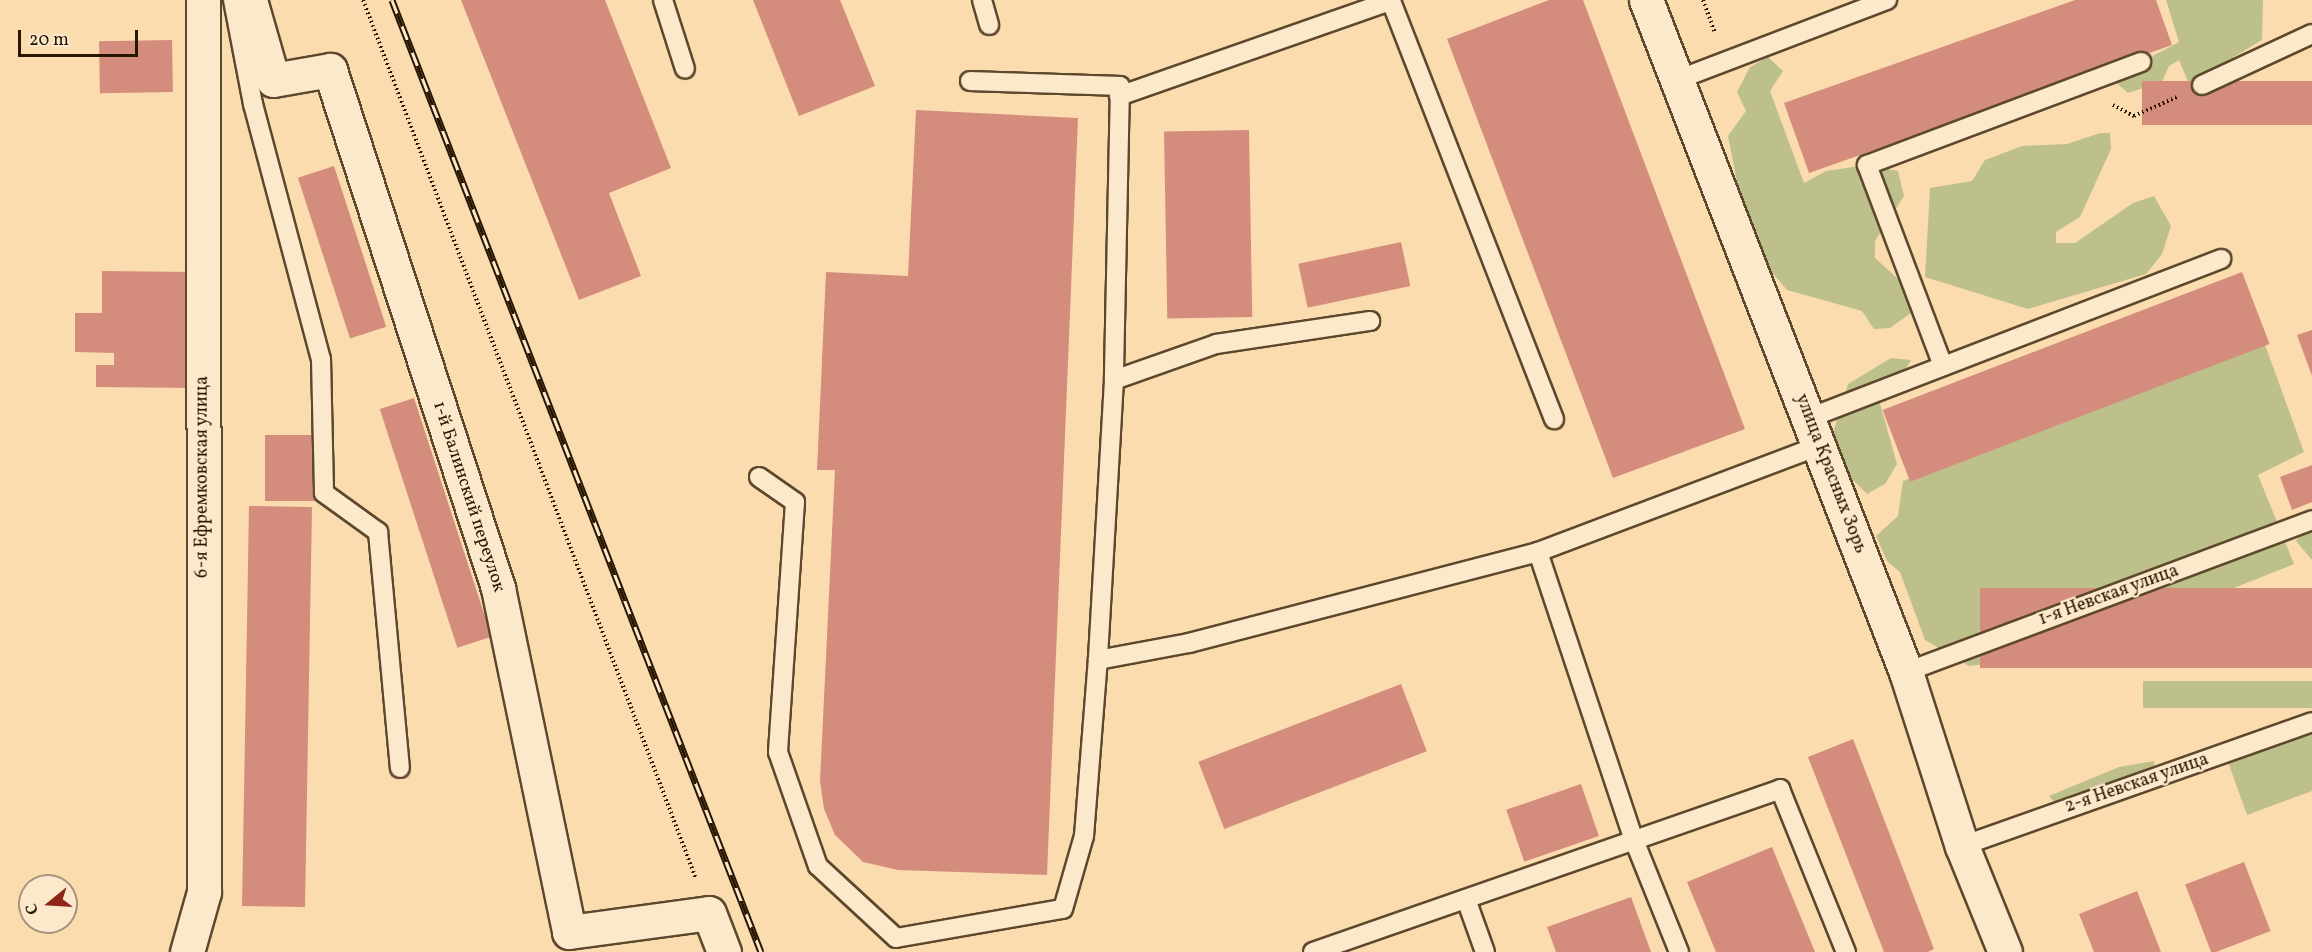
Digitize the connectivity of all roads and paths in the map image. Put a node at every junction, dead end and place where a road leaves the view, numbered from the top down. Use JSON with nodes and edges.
{"nodes":[{"id":1,"x":203,"y":0,"type":"edge"},
{"id":2,"x":233,"y":0,"type":"edge"},
{"id":3,"x":250,"y":0,"type":"edge"},
{"id":4,"x":363,"y":0,"type":"edge"},
{"id":5,"x":663,"y":0,"type":"edge"},
{"id":6,"x":982,"y":0,"type":"edge"},
{"id":7,"x":1646,"y":0,"type":"edge"},
{"id":8,"x":1887,"y":0,"type":"edge"},
{"id":9,"x":1392,"y":1,"type":"edge"},
{"id":10,"x":989,"y":25,"type":"dead end"},
{"id":11,"x":2312,"y":34,"type":"edge"},
{"id":12,"x":2141,"y":62,"type":"dead end"},
{"id":13,"x":685,"y":69,"type":"dead end"},
{"id":14,"x":1677,"y":80,"type":"junction"},
{"id":15,"x":970,"y":81,"type":"dead end"},
{"id":16,"x":2202,"y":85,"type":"joint"},
{"id":17,"x":2079,"y":86,"type":"junction"},
{"id":18,"x":1119,"y":96,"type":"junction"},
{"id":19,"x":2221,"y":259,"type":"dead end"},
{"id":20,"x":1370,"y":321,"type":"dead end"},
{"id":21,"x":1943,"y":366,"type":"junction"},
{"id":22,"x":1114,"y":380,"type":"junction"},
{"id":23,"x":1554,"y":419,"type":"dead end"},
{"id":24,"x":1814,"y":432,"type":"junction"},
{"id":25,"x":759,"y":477,"type":"dead end"},
{"id":26,"x":2312,"y":520,"type":"edge"},
{"id":27,"x":1538,"y":552,"type":"junction"},
{"id":28,"x":1098,"y":660,"type":"junction"},
{"id":29,"x":1906,"y":672,"type":"junction"},
{"id":30,"x":2312,"y":722,"type":"edge"},
{"id":31,"x":400,"y":768,"type":"dead end"},
{"id":32,"x":1635,"y":840,"type":"junction"},
{"id":33,"x":1962,"y":846,"type":"junction"},
{"id":34,"x":1466,"y":899,"type":"junction"},
{"id":35,"x":709,"y":913,"type":"junction"},
{"id":36,"x":187,"y":952,"type":"edge"},
{"id":37,"x":724,"y":952,"type":"edge"},
{"id":38,"x":1313,"y":952,"type":"edge"},
{"id":39,"x":1485,"y":952,"type":"edge"},
{"id":40,"x":1679,"y":952,"type":"edge"},
{"id":41,"x":1846,"y":952,"type":"edge"},
{"id":42,"x":2005,"y":952,"type":"edge"}],
"edges":[{"from":1,"to":36,"type":"street","name":"6-я Ефремковская улица"},
{"from":2,"to":31,"type":"lane"},
{"from":3,"to":35,"type":"street","name":"1-й Балинский переулок"},
{"from":4,"to":35,"type":"path"},
{"from":5,"to":13,"type":"lane"},
{"from":6,"to":10,"type":"lane"},
{"from":7,"to":14,"type":"street","name":"улица Красных Зорь"},
{"from":8,"to":14,"type":"lane"},
{"from":9,"to":18,"type":"lane"},
{"from":9,"to":23,"type":"lane"},
{"from":11,"to":16,"type":"lane"},
{"from":12,"to":17,"type":"lane"},
{"from":14,"to":24,"type":"street","name":"улица Красных Зорь"},
{"from":15,"to":18,"type":"lane"},
{"from":16,"to":17,"type":"path"},
{"from":17,"to":21,"type":"lane"},
{"from":18,"to":22,"type":"lane"},
{"from":19,"to":21,"type":"lane"},
{"from":20,"to":22,"type":"lane"},
{"from":21,"to":24,"type":"lane"},
{"from":22,"to":28,"type":"lane"},
{"from":24,"to":27,"type":"lane"},
{"from":24,"to":29,"type":"street","name":"улица Красных Зорь"},
{"from":25,"to":28,"type":"lane"},
{"from":26,"to":29,"type":"lane","name":"1-я Невская улица"},
{"from":27,"to":28,"type":"lane"},
{"from":27,"to":32,"type":"lane"},
{"from":29,"to":33,"type":"street","name":"улица Красных Зорь"},
{"from":30,"to":33,"type":"lane","name":"2-я Невская улица"},
{"from":32,"to":34,"type":"lane"},
{"from":32,"to":40,"type":"lane"},
{"from":32,"to":41,"type":"lane"},
{"from":33,"to":42,"type":"street","name":"улица Красных Зорь"},
{"from":34,"to":38,"type":"lane"},
{"from":34,"to":39,"type":"lane"},
{"from":35,"to":37,"type":"street"}]}
